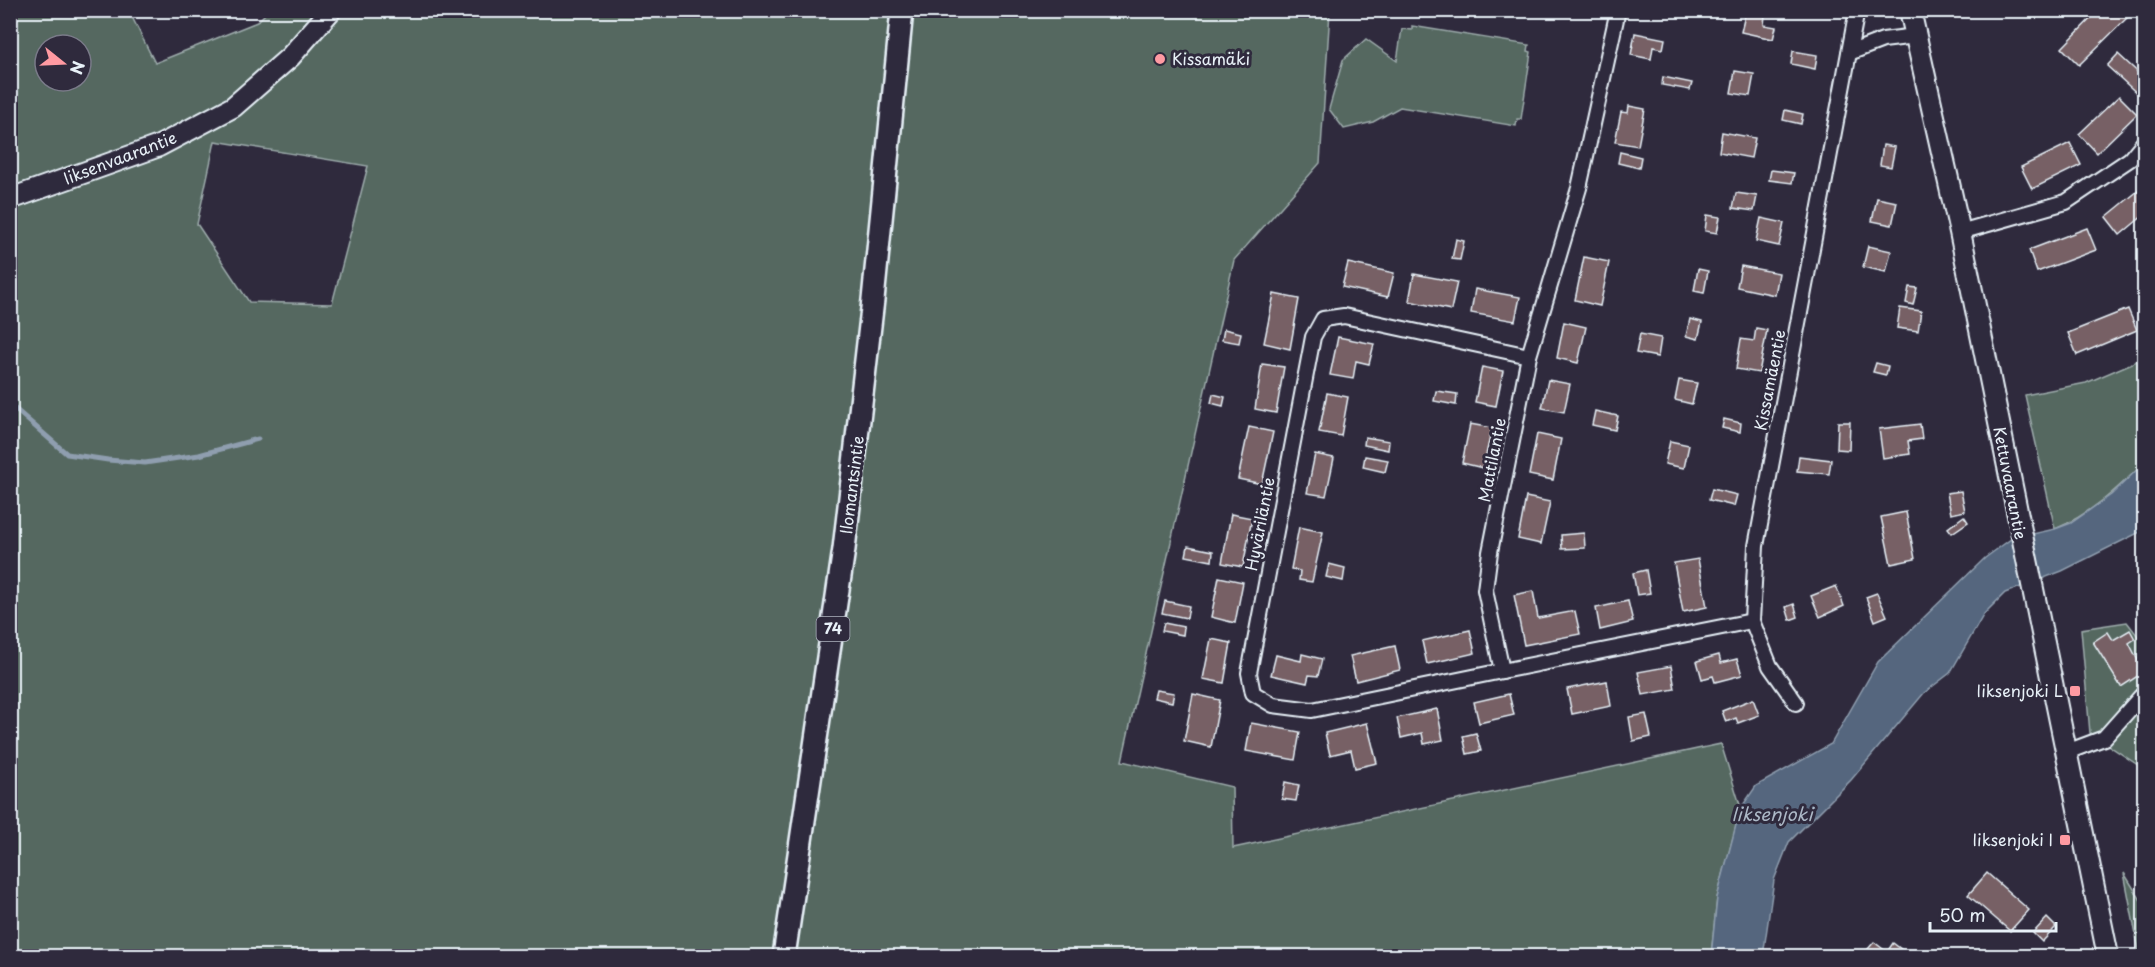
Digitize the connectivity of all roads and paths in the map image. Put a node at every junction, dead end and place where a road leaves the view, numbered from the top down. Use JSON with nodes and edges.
{"nodes":[{"id":1,"x":331,"y":10,"type":"edge"},
{"id":2,"x":902,"y":10,"type":"edge"},
{"id":3,"x":1617,"y":10,"type":"edge"},
{"id":4,"x":1857,"y":10,"type":"edge"},
{"id":5,"x":1910,"y":10,"type":"edge"},
{"id":6,"x":1916,"y":36,"type":"junction"},
{"id":7,"x":1849,"y":53,"type":"junction"},
{"id":8,"x":2145,"y":142,"type":"edge"},
{"id":9,"x":10,"y":199,"type":"edge"},
{"id":10,"x":1960,"y":232,"type":"junction"},
{"id":11,"x":1529,"y":356,"type":"junction"},
{"id":12,"x":1752,"y":621,"type":"junction"},
{"id":13,"x":1502,"y":671,"type":"junction"},
{"id":14,"x":2145,"y":693,"type":"edge"},
{"id":15,"x":1796,"y":703,"type":"dead end"},
{"id":16,"x":2064,"y":753,"type":"junction"},
{"id":17,"x":784,"y":957,"type":"edge"},
{"id":18,"x":2108,"y":957,"type":"edge"}],
"edges":[{"from":1,"to":9,"type":"street","name":"Iiksenvaarantie"},
{"from":2,"to":17,"type":"main road","name":"Ilomantsintie","number":"74"},
{"from":3,"to":11,"type":"street","name":"Mattilantie"},
{"from":4,"to":7,"type":"street","name":"Kissamäentie"},
{"from":5,"to":6,"type":"street","name":"Kettuvaarantie"},
{"from":6,"to":7,"type":"street"},
{"from":6,"to":10,"type":"street","name":"Kettuvaarantie"},
{"from":7,"to":12,"type":"street","name":"Kissamäentie"},
{"from":8,"to":10,"type":"street"},
{"from":10,"to":16,"type":"street","name":"Kettuvaarantie"},
{"from":11,"to":13,"type":"street","name":"Mattilantie"},
{"from":11,"to":13,"type":"street","name":"Hyväriläntie"},
{"from":12,"to":13,"type":"street"},
{"from":12,"to":15,"type":"street","name":"Kissamäentie"},
{"from":14,"to":16,"type":"street"},
{"from":16,"to":18,"type":"street","name":"Kettuvaarantie"}]}
